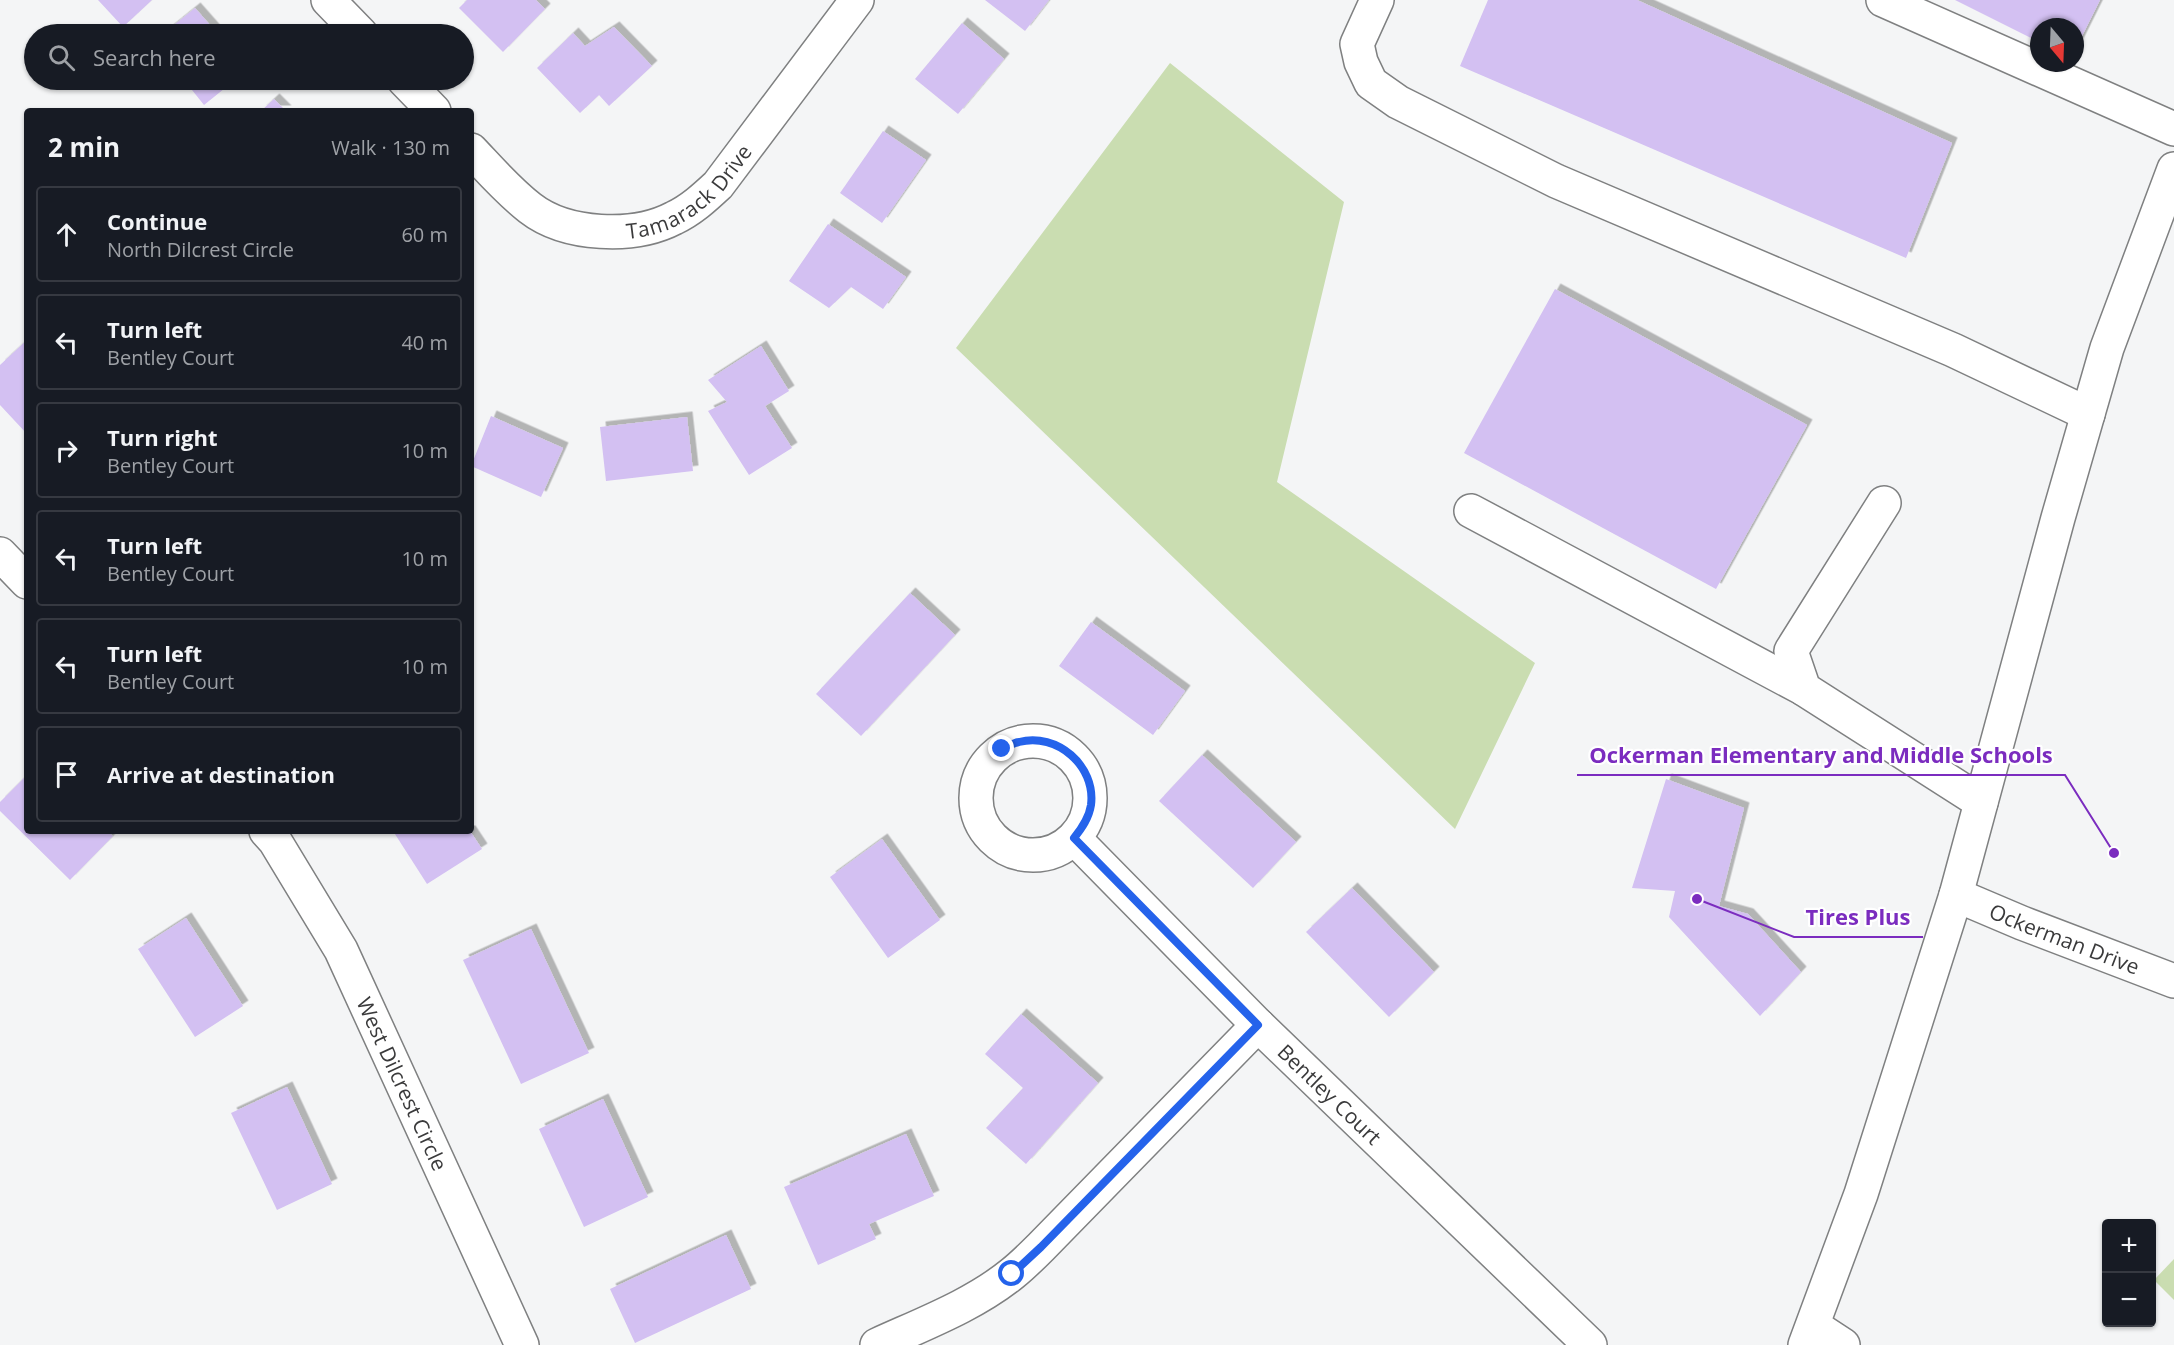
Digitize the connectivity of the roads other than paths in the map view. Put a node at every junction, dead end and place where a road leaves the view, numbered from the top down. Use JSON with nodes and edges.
{"nodes":[{"id":1,"x":328,"y":0,"type":"edge"},
{"id":2,"x":857,"y":0,"type":"edge"},
{"id":3,"x":1377,"y":0,"type":"edge"},
{"id":4,"x":1883,"y":0,"type":"edge"},
{"id":5,"x":351,"y":24,"type":"edge"},
{"id":6,"x":414,"y":90,"type":"edge"},
{"id":7,"x":431,"y":108,"type":"edge"},
{"id":8,"x":2174,"y":129,"type":"edge"},
{"id":9,"x":474,"y":153,"type":"edge"},
{"id":10,"x":2174,"y":169,"type":"edge"},
{"id":11,"x":2088,"y":414,"type":"junction"},
{"id":12,"x":1884,"y":503,"type":"dead end"},
{"id":13,"x":1471,"y":512,"type":"dead end"},
{"id":14,"x":0,"y":554,"type":"edge"},
{"id":15,"x":24,"y":579,"type":"edge"},
{"id":16,"x":1804,"y":689,"type":"junction"},
{"id":17,"x":1981,"y":802,"type":"junction"},
{"id":18,"x":269,"y":834,"type":"edge"},
{"id":19,"x":1074,"y":838,"type":"dead end"},
{"id":20,"x":1956,"y":895,"type":"junction"},
{"id":21,"x":2174,"y":981,"type":"edge"},
{"id":22,"x":1258,"y":1025,"type":"junction"},
{"id":23,"x":1810,"y":1335,"type":"edge"},
{"id":24,"x":522,"y":1345,"type":"edge"},
{"id":25,"x":877,"y":1345,"type":"edge"},
{"id":26,"x":1590,"y":1345,"type":"edge"},
{"id":27,"x":1843,"y":1345,"type":"edge"}],
"edges":[{"from":1,"to":5,"type":"street"},
{"from":2,"to":9,"type":"street","name":"Tamarack Drive"},
{"from":3,"to":11,"type":"street"},
{"from":4,"to":8,"type":"street"},
{"from":6,"to":7,"type":"street"},
{"from":10,"to":11,"type":"street"},
{"from":11,"to":17,"type":"street"},
{"from":12,"to":16,"type":"street"},
{"from":13,"to":16,"type":"street"},
{"from":14,"to":15,"type":"street"},
{"from":16,"to":17,"type":"street"},
{"from":17,"to":20,"type":"street"},
{"from":18,"to":24,"type":"street","name":"West Dilcrest Circle"},
{"from":19,"to":22,"type":"street","name":"Bentley Court"},
{"from":20,"to":21,"type":"street","name":"Ockerman Drive"},
{"from":20,"to":23,"type":"street"},
{"from":22,"to":25,"type":"street"},
{"from":22,"to":26,"type":"street","name":"Bentley Court"},
{"from":23,"to":27,"type":"street"}]}
